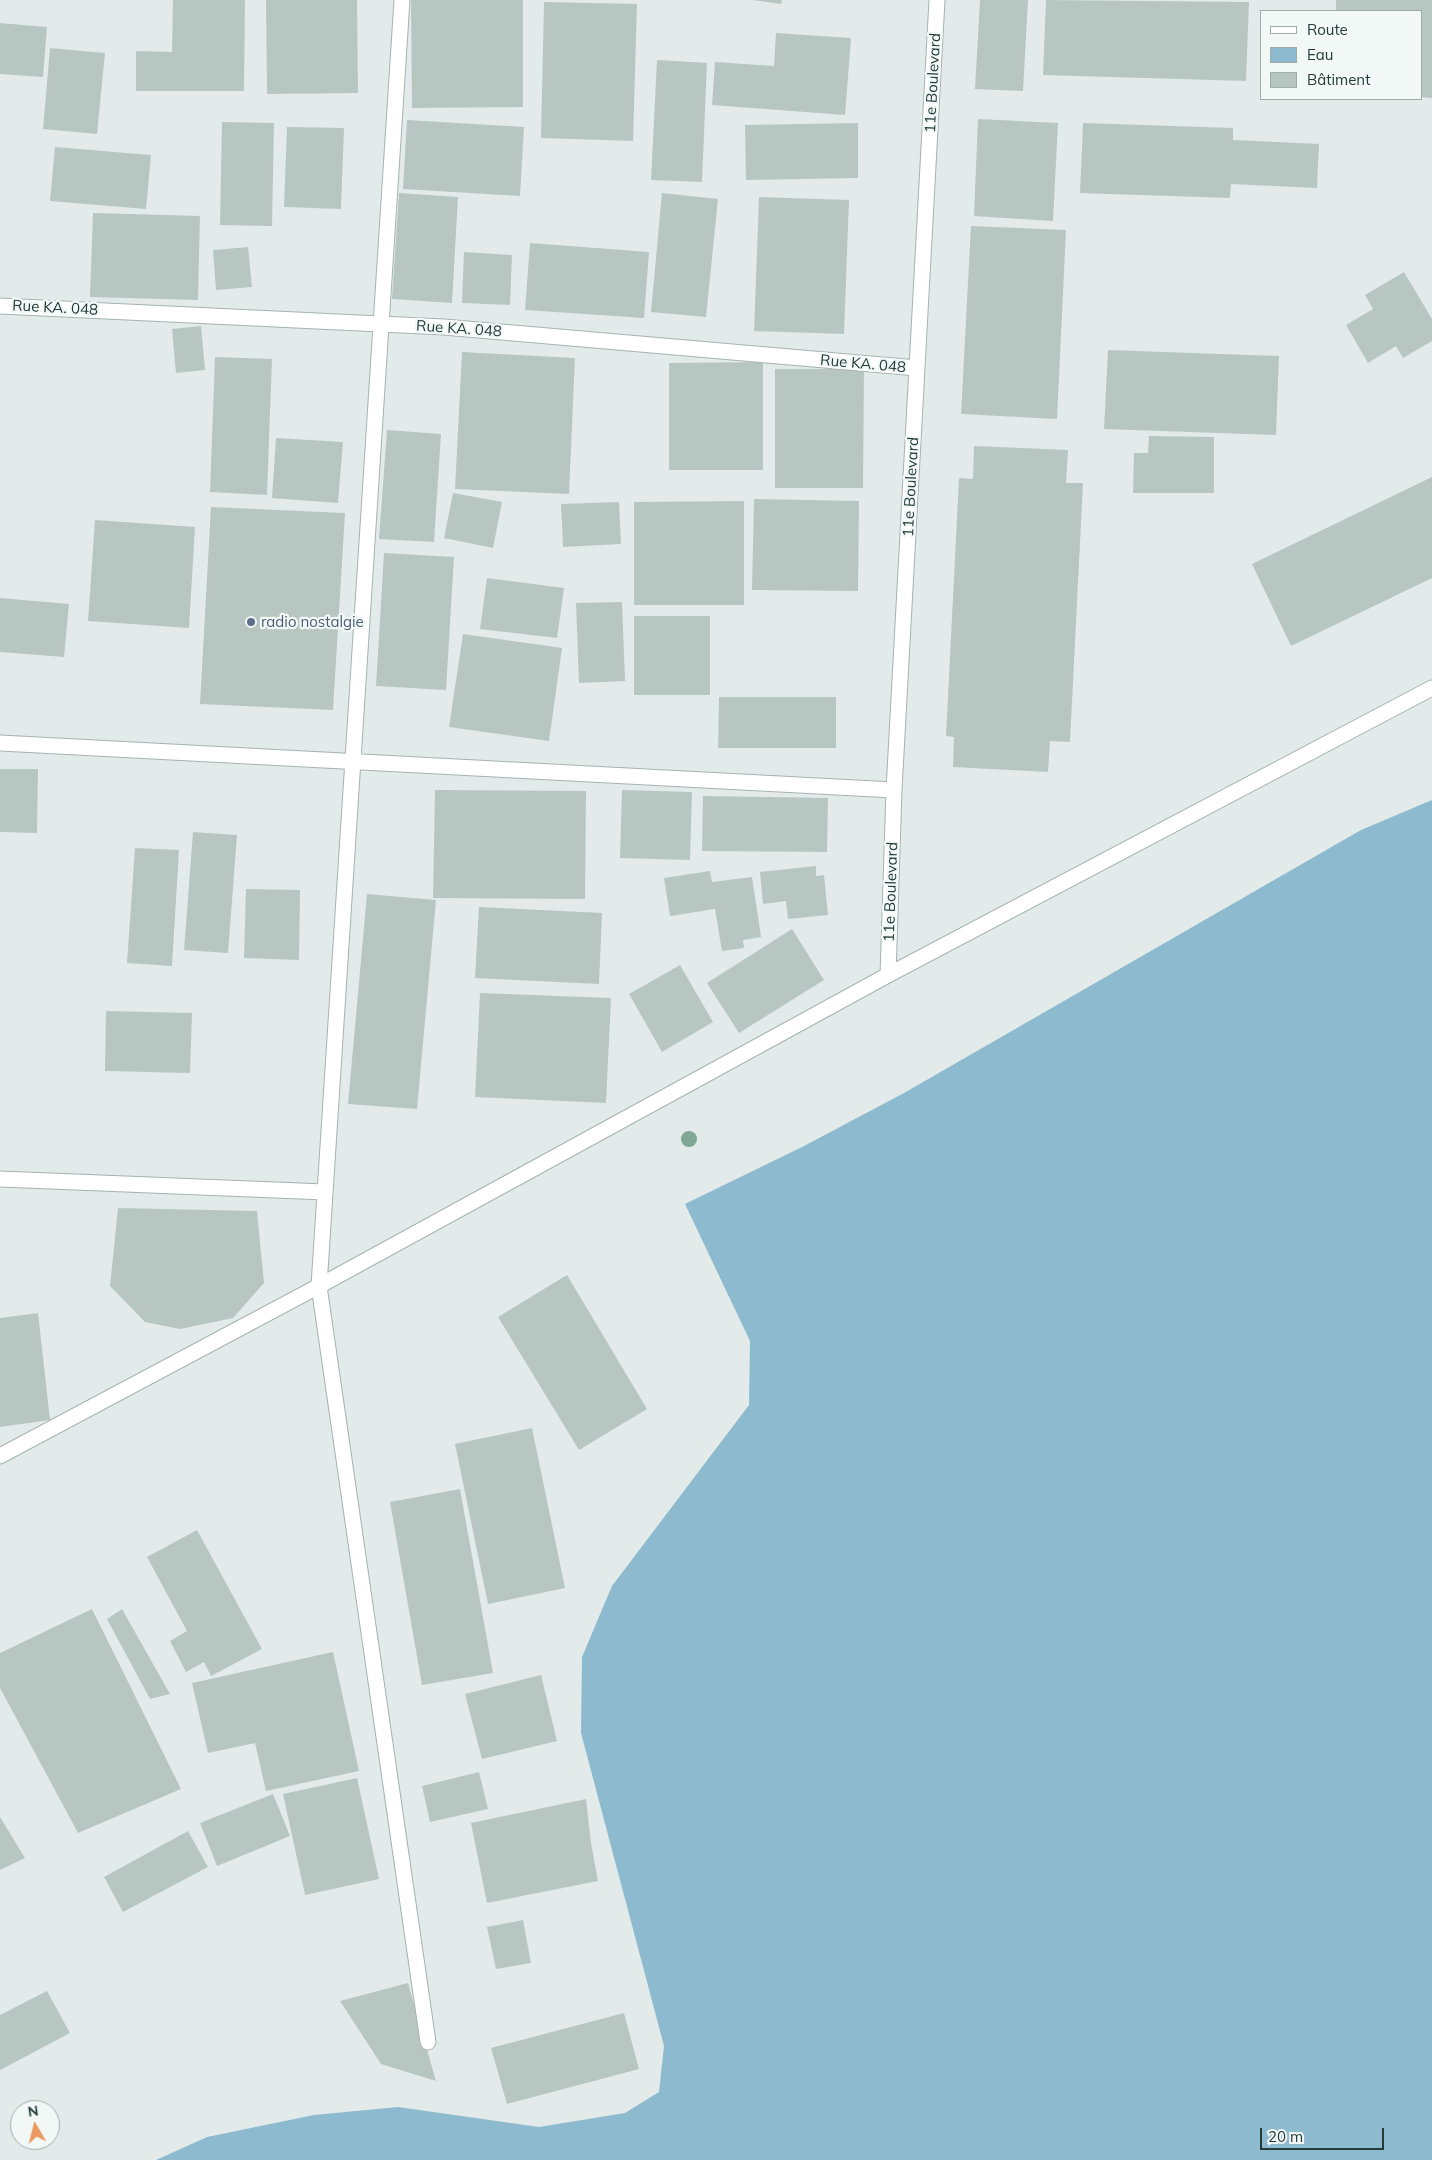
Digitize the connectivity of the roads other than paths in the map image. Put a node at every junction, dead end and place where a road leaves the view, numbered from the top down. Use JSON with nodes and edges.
{"nodes":[{"id":1,"x":402,"y":0,"type":"edge"},
{"id":2,"x":937,"y":0,"type":"edge"},
{"id":3,"x":0,"y":306,"type":"edge"},
{"id":4,"x":381,"y":324,"type":"junction"},
{"id":5,"x":917,"y":368,"type":"junction"},
{"id":6,"x":1432,"y":688,"type":"edge"},
{"id":7,"x":0,"y":743,"type":"edge"},
{"id":8,"x":352,"y":762,"type":"junction"},
{"id":9,"x":894,"y":790,"type":"junction"},
{"id":10,"x":888,"y":975,"type":"junction"},
{"id":11,"x":0,"y":1179,"type":"edge"},
{"id":12,"x":325,"y":1192,"type":"junction"},
{"id":13,"x":319,"y":1286,"type":"junction"},
{"id":14,"x":0,"y":1456,"type":"edge"},
{"id":15,"x":428,"y":2042,"type":"dead end"}],
"edges":[{"from":1,"to":4,"type":"street"},
{"from":2,"to":5,"type":"street","name":"11e Boulevard"},
{"from":3,"to":4,"type":"street","name":"Rue KA. 048"},
{"from":4,"to":5,"type":"street","name":"Rue KA. 048"},
{"from":4,"to":8,"type":"street"},
{"from":5,"to":9,"type":"street","name":"11e Boulevard"},
{"from":6,"to":10,"type":"street"},
{"from":7,"to":8,"type":"street"},
{"from":8,"to":9,"type":"street"},
{"from":8,"to":12,"type":"street"},
{"from":9,"to":10,"type":"street","name":"11e Boulevard"},
{"from":10,"to":13,"type":"street"},
{"from":11,"to":12,"type":"street"},
{"from":12,"to":13,"type":"street"},
{"from":13,"to":14,"type":"street"},
{"from":13,"to":15,"type":"street"}]}
